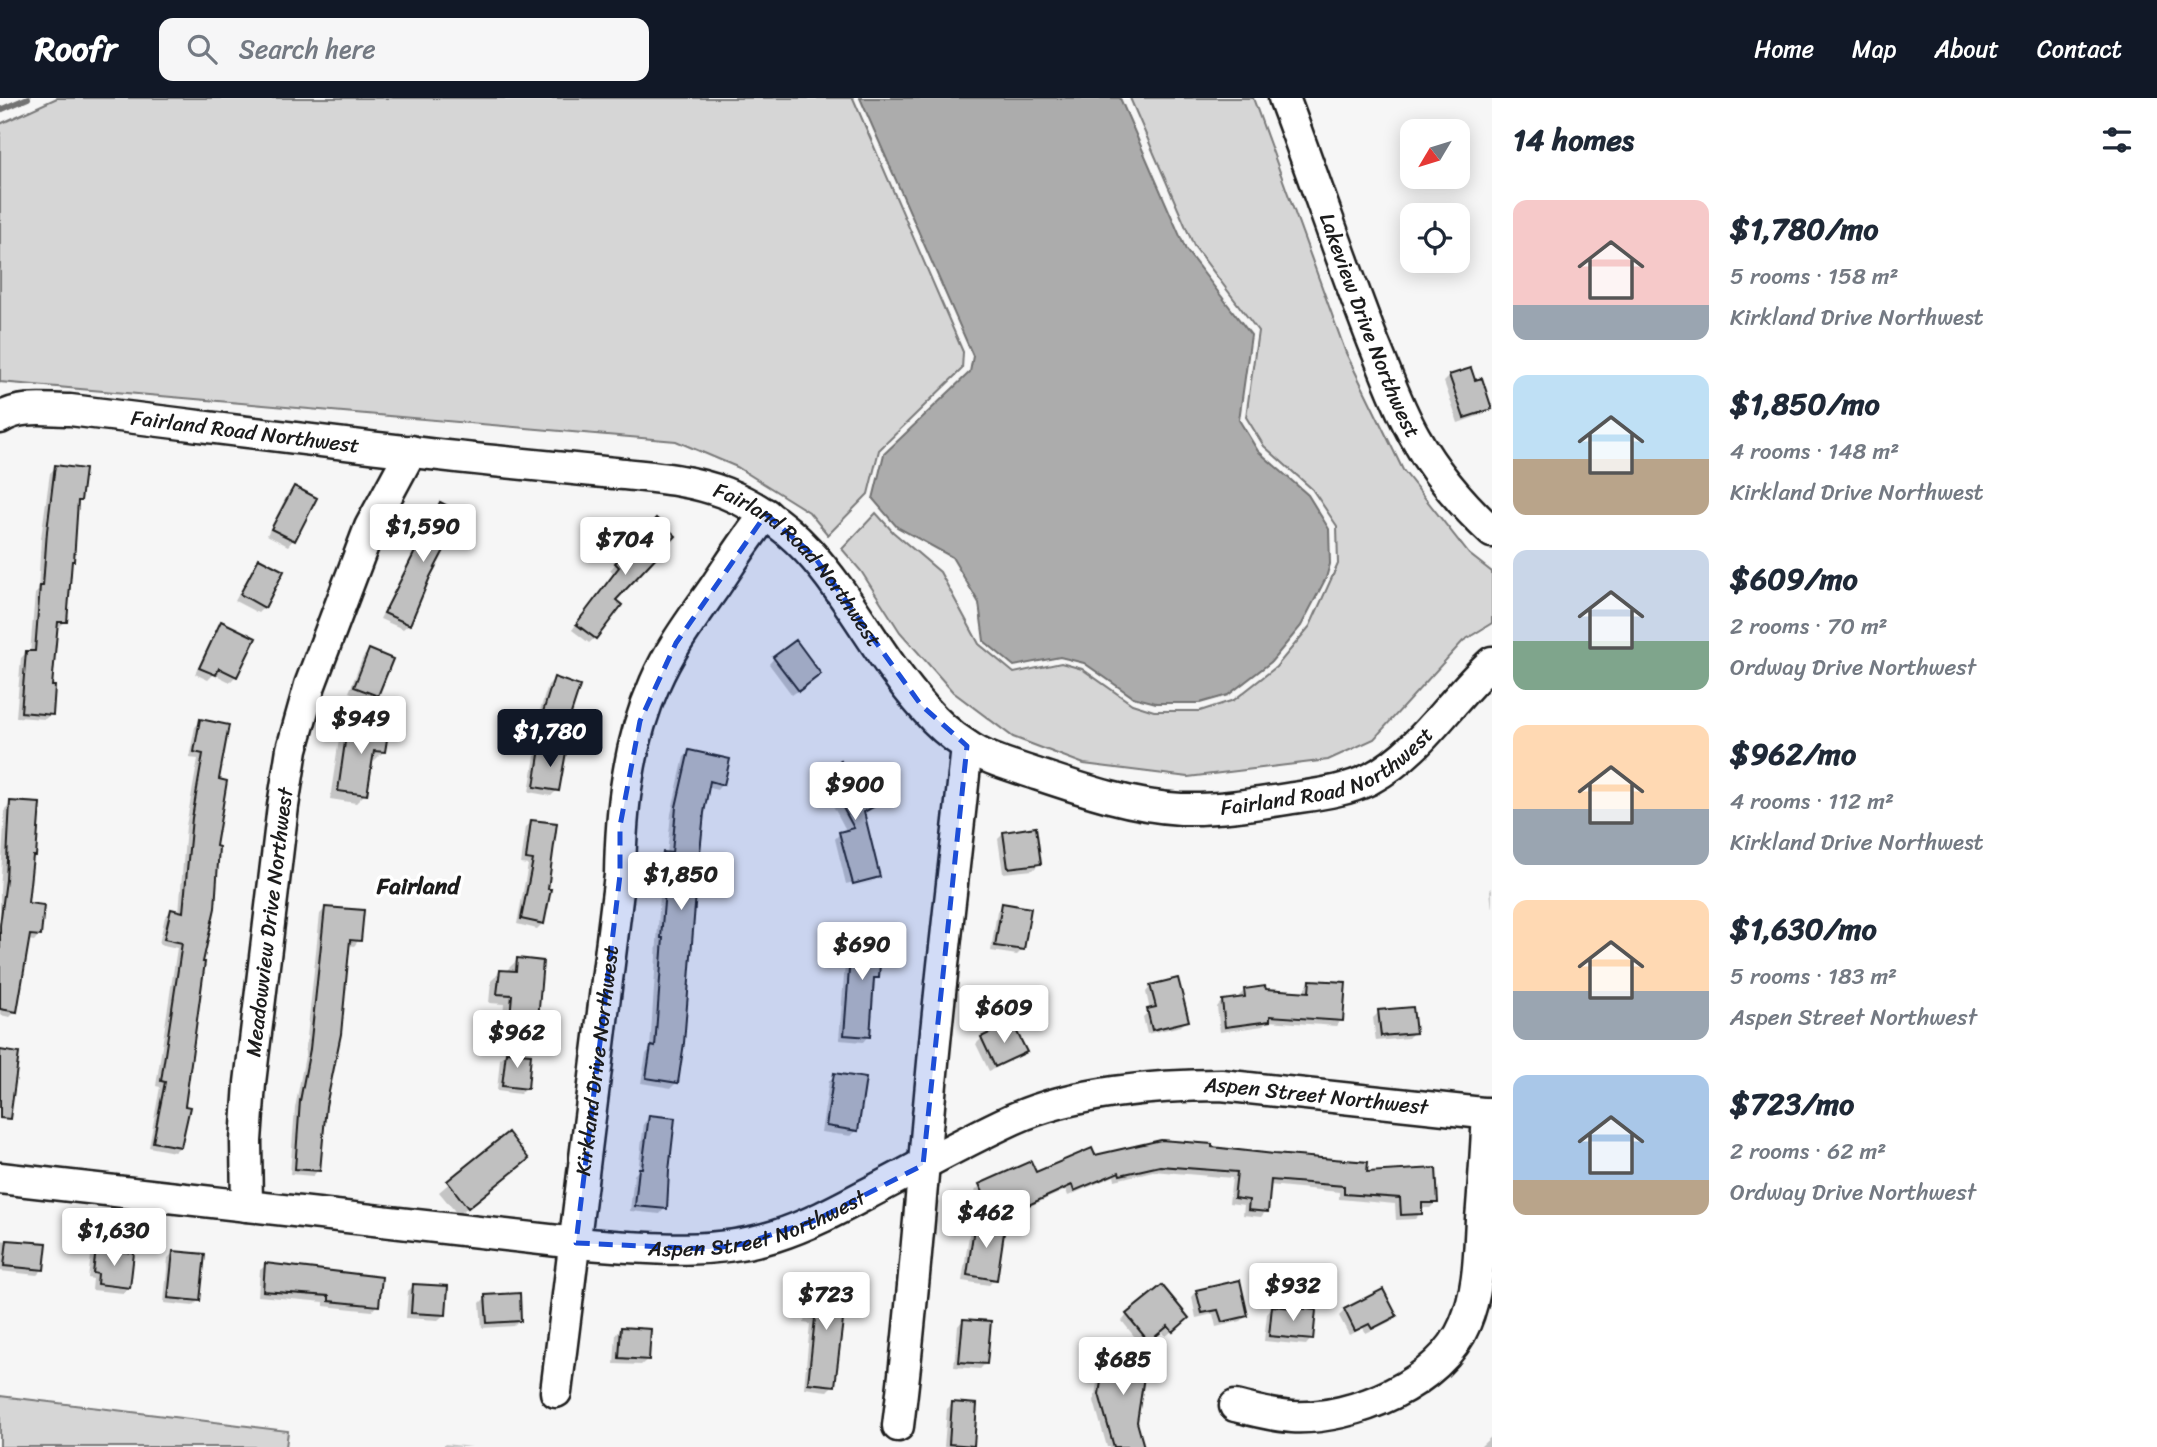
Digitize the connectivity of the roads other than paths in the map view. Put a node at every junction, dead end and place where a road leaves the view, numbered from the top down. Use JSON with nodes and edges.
{"nodes":[{"id":1,"x":1284,"y":98,"type":"edge"},
{"id":2,"x":0,"y":418,"type":"edge"},
{"id":3,"x":411,"y":451,"type":"junction"},
{"id":4,"x":766,"y":513,"type":"junction"},
{"id":5,"x":1492,"y":532,"type":"edge"},
{"id":6,"x":1492,"y":662,"type":"edge"},
{"id":7,"x":967,"y":746,"type":"junction"},
{"id":8,"x":1490,"y":1114,"type":"edge"},
{"id":9,"x":923,"y":1165,"type":"junction"},
{"id":10,"x":0,"y":1178,"type":"edge"},
{"id":11,"x":247,"y":1206,"type":"junction"},
{"id":12,"x":576,"y":1243,"type":"junction"},
{"id":13,"x":556,"y":1392,"type":"dead end"},
{"id":14,"x":1235,"y":1406,"type":"dead end"},
{"id":15,"x":898,"y":1426,"type":"dead end"}],
"edges":[{"from":1,"to":5,"type":"street","name":"Lakeview Drive Northwest"},
{"from":2,"to":3,"type":"street","name":"Fairland Road Northwest"},
{"from":3,"to":4,"type":"street","name":"Fairland Road Northwest"},
{"from":3,"to":11,"type":"street","name":"Meadowview Drive Northwest"},
{"from":4,"to":7,"type":"street","name":"Fairland Road Northwest"},
{"from":4,"to":12,"type":"street","name":"Kirkland Drive Northwest"},
{"from":6,"to":7,"type":"street","name":"Fairland Road Northwest"},
{"from":7,"to":9,"type":"street"},
{"from":8,"to":9,"type":"street","name":"Aspen Street Northwest"},
{"from":8,"to":14,"type":"street"},
{"from":9,"to":12,"type":"street","name":"Aspen Street Northwest"},
{"from":9,"to":15,"type":"street"},
{"from":10,"to":11,"type":"street","name":"Aspen Street Northwest"},
{"from":11,"to":12,"type":"street","name":"Aspen Street Northwest"},
{"from":12,"to":13,"type":"street","name":"Kirkland Drive Northwest"}]}
